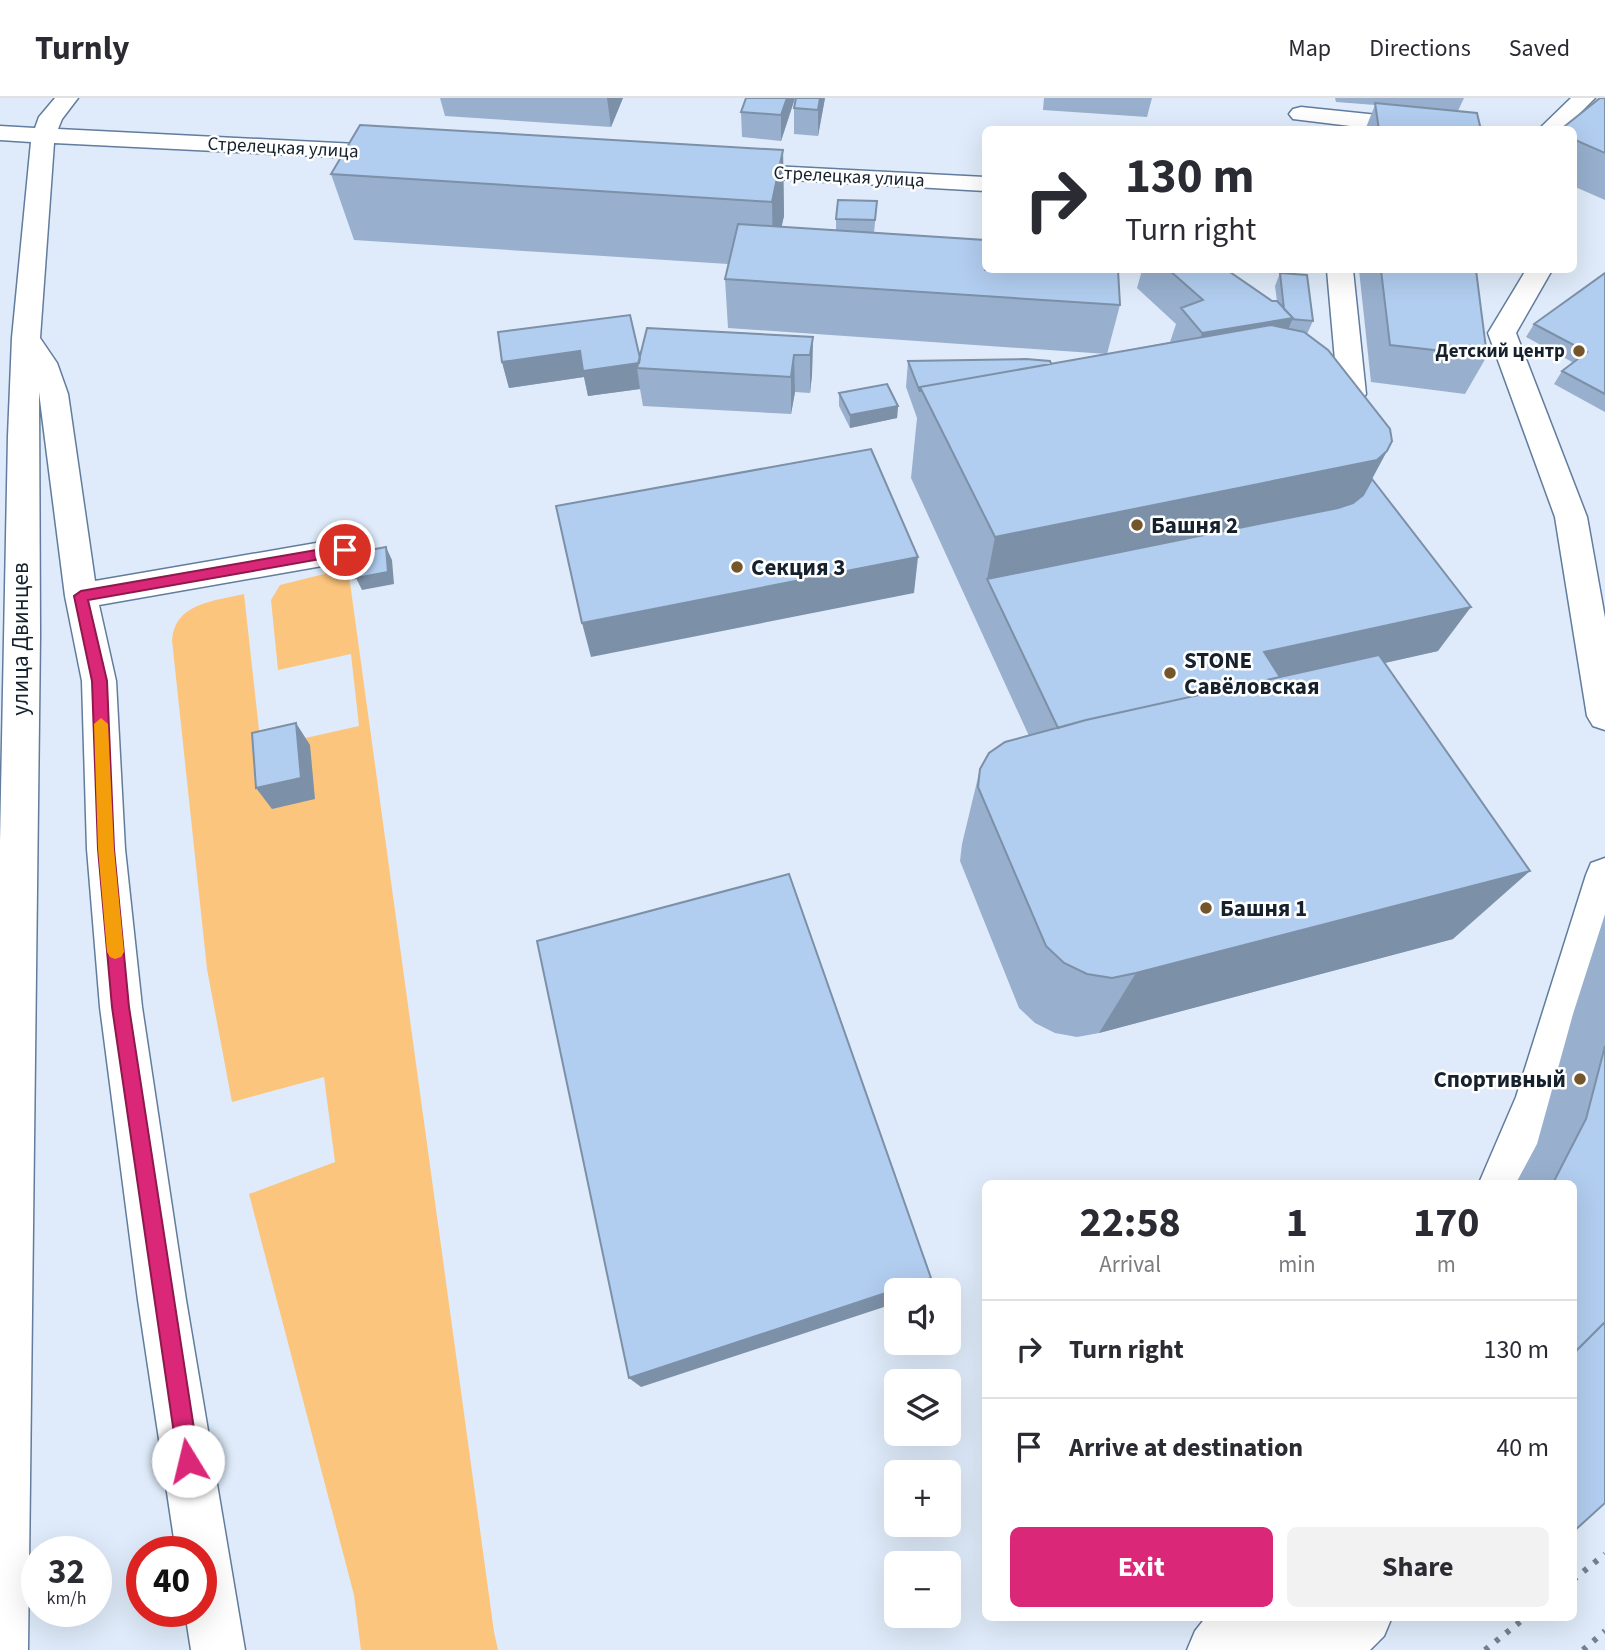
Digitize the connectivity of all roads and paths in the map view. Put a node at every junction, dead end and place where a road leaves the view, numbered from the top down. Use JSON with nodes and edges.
{"nodes":[{"id":1,"x":67,"y":98,"type":"edge"},
{"id":2,"x":1584,"y":98,"type":"edge"},
{"id":3,"x":1301,"y":114,"type":"edge"},
{"id":4,"x":1416,"y":126,"type":"edge"},
{"id":5,"x":1553,"y":126,"type":"edge"},
{"id":6,"x":0,"y":134,"type":"edge"},
{"id":7,"x":43,"y":137,"type":"junction"},
{"id":8,"x":419,"y":155,"type":"edge"},
{"id":9,"x":707,"y":169,"type":"edge"},
{"id":10,"x":982,"y":184,"type":"edge"},
{"id":11,"x":1340,"y":273,"type":"edge"},
{"id":12,"x":1537,"y":273,"type":"edge"},
{"id":13,"x":26,"y":338,"type":"junction"},
{"id":14,"x":1352,"y":394,"type":"edge"},
{"id":15,"x":0,"y":429,"type":"edge"},
{"id":16,"x":1571,"y":517,"type":"junction"},
{"id":17,"x":1605,"y":524,"type":"edge"},
{"id":18,"x":345,"y":550,"type":"dead end"},
{"id":19,"x":81,"y":596,"type":"junction"},
{"id":20,"x":11,"y":631,"type":"edge"},
{"id":21,"x":1605,"y":716,"type":"edge"},
{"id":22,"x":1605,"y":875,"type":"edge"},
{"id":23,"x":1502,"y":1180,"type":"edge"},
{"id":24,"x":1209,"y":1621,"type":"edge"},
{"id":25,"x":1238,"y":1621,"type":"edge"},
{"id":26,"x":1295,"y":1621,"type":"edge"},
{"id":27,"x":1361,"y":1621,"type":"edge"},
{"id":28,"x":1,"y":1650,"type":"edge"},
{"id":29,"x":218,"y":1650,"type":"edge"},
{"id":30,"x":1189,"y":1650,"type":"edge"},
{"id":31,"x":1214,"y":1650,"type":"edge"},
{"id":32,"x":1272,"y":1650,"type":"edge"},
{"id":33,"x":1333,"y":1650,"type":"edge"}],
"edges":[{"from":1,"to":7,"type":"street","name":"улица Двинцев"},
{"from":2,"to":5,"type":"street"},
{"from":3,"to":4,"type":"street"},
{"from":6,"to":7,"type":"street","name":"Стрелецкая улица"},
{"from":7,"to":8,"type":"street","name":"Стрелецкая улица"},
{"from":7,"to":13,"type":"street","name":"улица Двинцев"},
{"from":9,"to":10,"type":"street","name":"Стрелецкая улица"},
{"from":11,"to":14,"type":"street"},
{"from":12,"to":16,"type":"street"},
{"from":13,"to":15,"type":"street"},
{"from":13,"to":19,"type":"street"},
{"from":13,"to":20,"type":"street","name":"улица Двинцев"},
{"from":16,"to":17,"type":"street"},
{"from":16,"to":21,"type":"street"},
{"from":18,"to":19,"type":"street"},
{"from":19,"to":29,"type":"street"},
{"from":20,"to":28,"type":"street","name":"улица Двинцев"},
{"from":22,"to":23,"type":"street"},
{"from":24,"to":30,"type":"street"},
{"from":25,"to":31,"type":"street"},
{"from":26,"to":32,"type":"street"},
{"from":27,"to":33,"type":"street"}]}
